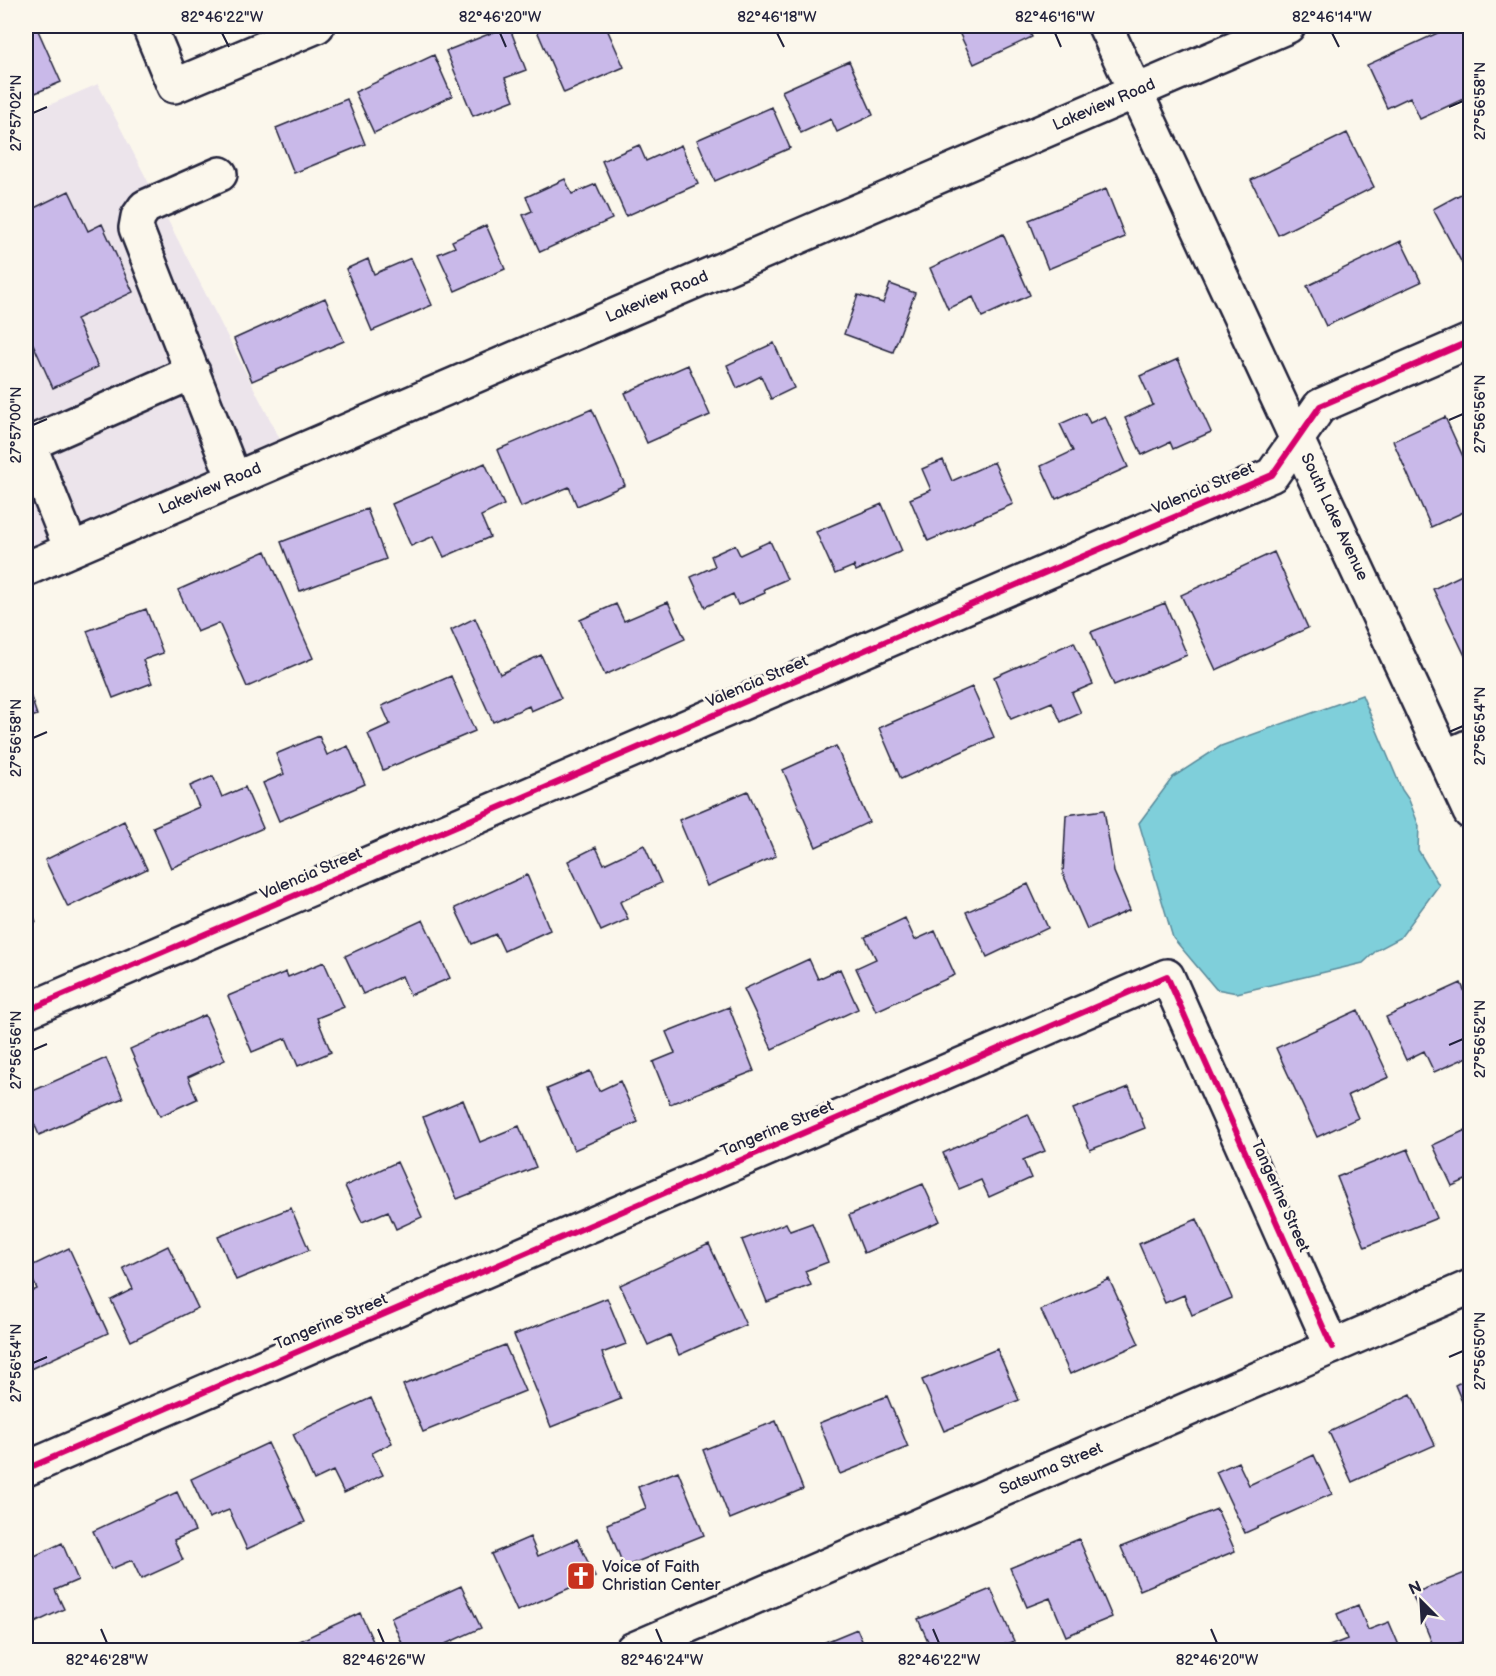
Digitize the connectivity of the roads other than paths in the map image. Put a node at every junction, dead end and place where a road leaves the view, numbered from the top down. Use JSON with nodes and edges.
{"nodes":[{"id":1,"x":149,"y":26,"type":"edge"},
{"id":2,"x":317,"y":26,"type":"edge"},
{"id":3,"x":1106,"y":26,"type":"edge"},
{"id":4,"x":1288,"y":26,"type":"edge"},
{"id":5,"x":1136,"y":92,"type":"junction"},
{"id":6,"x":220,"y":174,"type":"dead end"},
{"id":7,"x":1470,"y":341,"type":"edge"},
{"id":8,"x":193,"y":372,"type":"junction"},
{"id":9,"x":1298,"y":439,"type":"junction"},
{"id":10,"x":27,"y":444,"type":"edge"},
{"id":11,"x":234,"y":479,"type":"junction"},
{"id":12,"x":71,"y":549,"type":"junction"},
{"id":13,"x":26,"y":569,"type":"edge"},
{"id":14,"x":1458,"y":751,"type":"edge"},
{"id":15,"x":1470,"y":812,"type":"edge"},
{"id":16,"x":26,"y":1011,"type":"edge"},
{"id":17,"x":1470,"y":1287,"type":"edge"},
{"id":18,"x":1332,"y":1347,"type":"junction"},
{"id":19,"x":26,"y":1469,"type":"edge"},
{"id":20,"x":632,"y":1650,"type":"edge"}],
"edges":[{"from":1,"to":2,"type":"street"},
{"from":3,"to":5,"type":"street","name":"South Lake Avenue"},
{"from":4,"to":5,"type":"street","name":"Lakeview Road"},
{"from":5,"to":9,"type":"street","name":"South Lake Avenue"},
{"from":5,"to":11,"type":"street","name":"Lakeview Road"},
{"from":6,"to":8,"type":"street"},
{"from":7,"to":9,"type":"street","name":"Valencia Street"},
{"from":8,"to":10,"type":"street"},
{"from":8,"to":11,"type":"street"},
{"from":9,"to":14,"type":"street","name":"South Lake Avenue"},
{"from":9,"to":16,"type":"street","name":"Valencia Street"},
{"from":10,"to":12,"type":"street"},
{"from":11,"to":12,"type":"street","name":"Lakeview Road"},
{"from":12,"to":13,"type":"street","name":"Lakeview Road"},
{"from":14,"to":15,"type":"street","name":"South Lake Avenue"},
{"from":17,"to":18,"type":"street","name":"Satsuma Street"},
{"from":18,"to":19,"type":"street","name":"Tangerine Street"},
{"from":18,"to":20,"type":"street","name":"Satsuma Street"}]}
